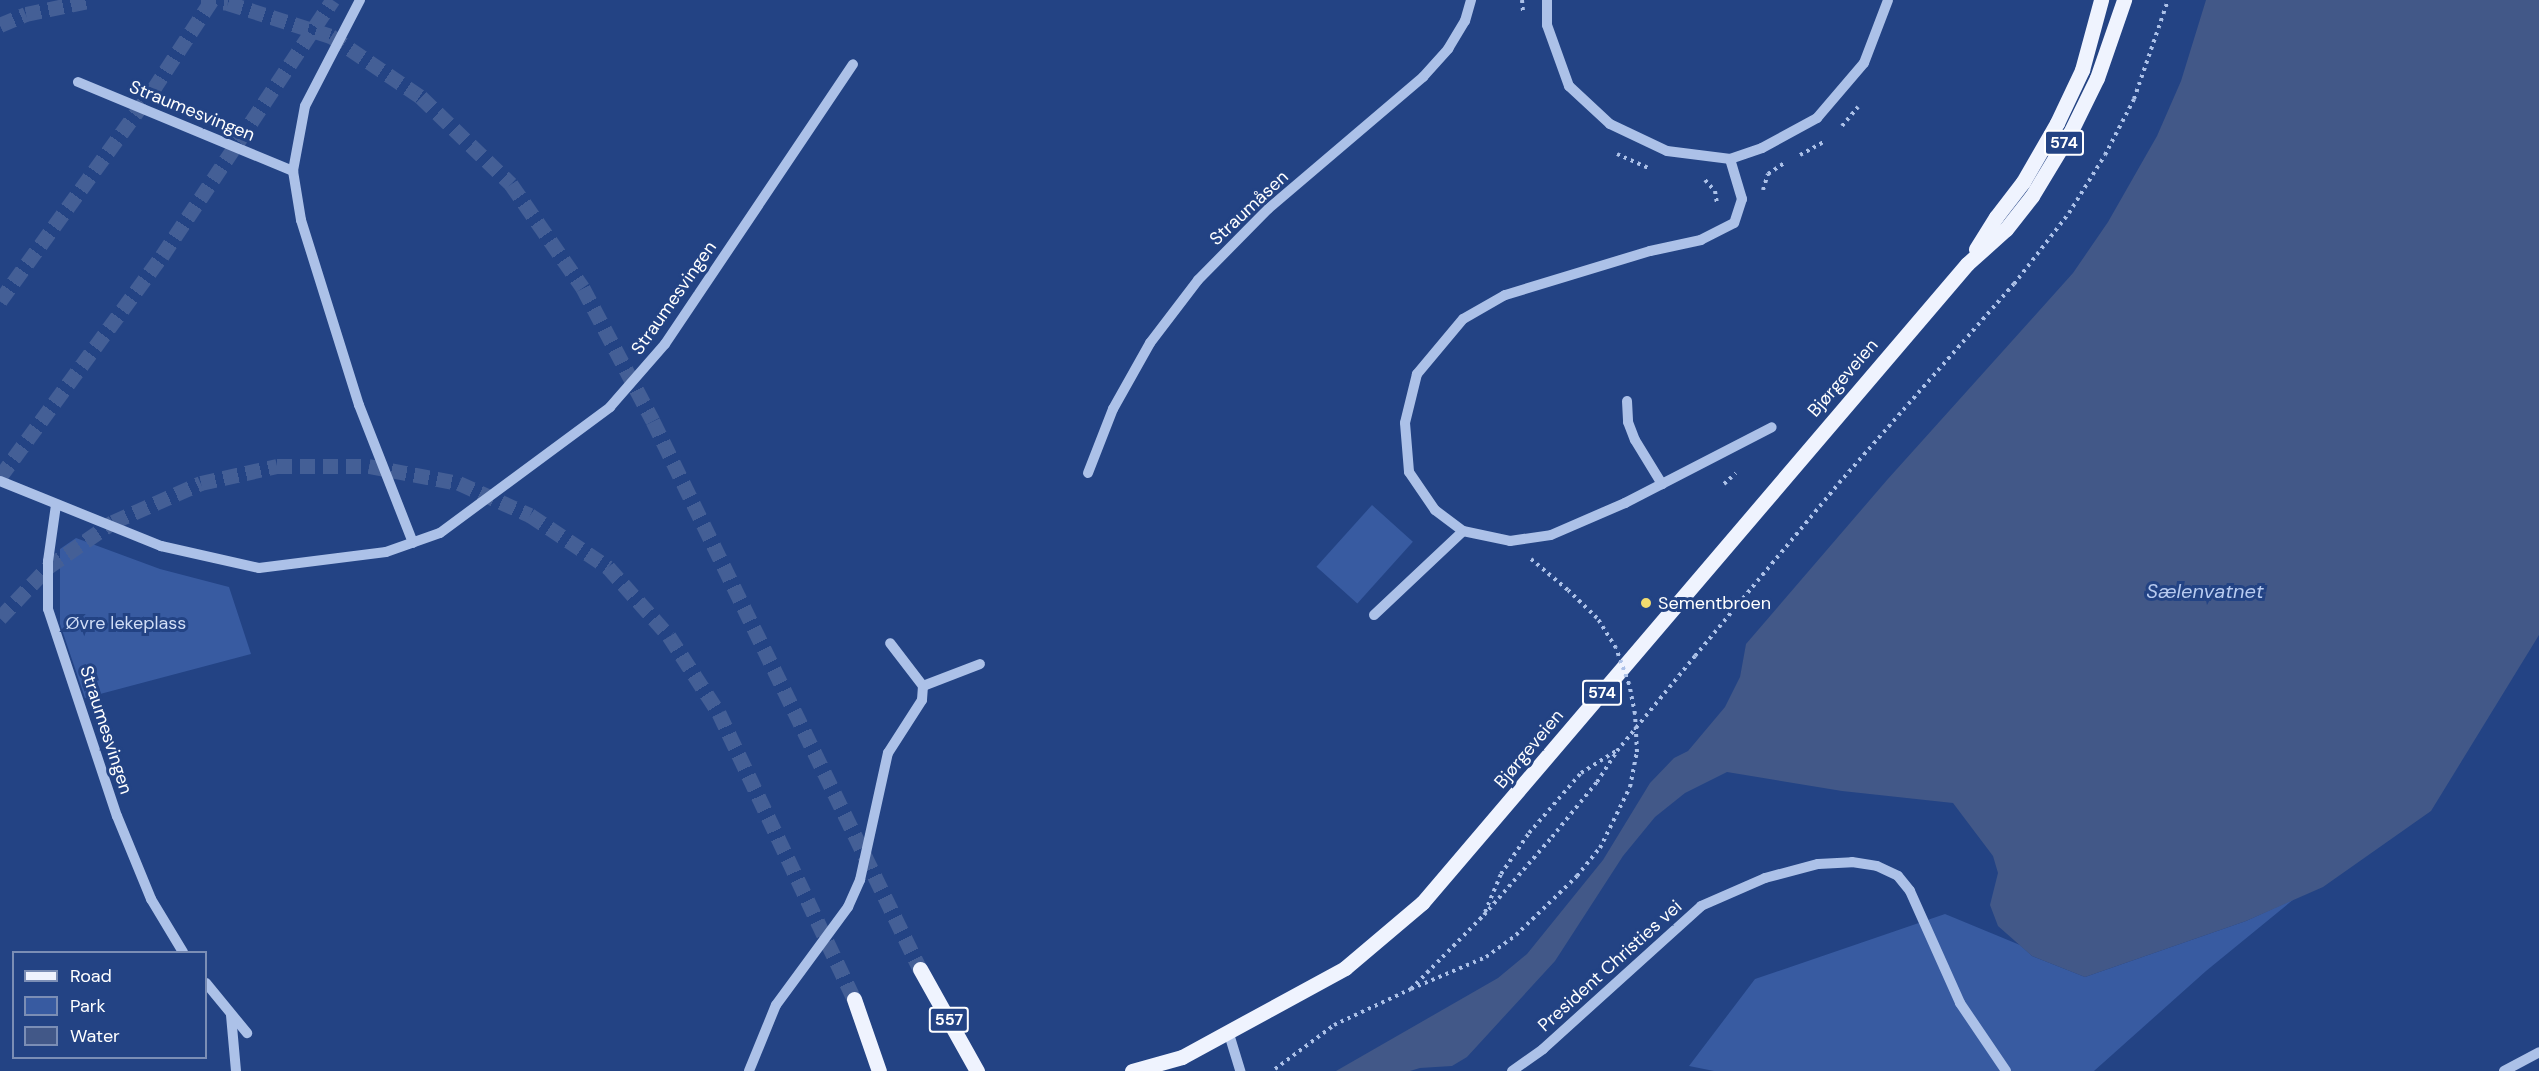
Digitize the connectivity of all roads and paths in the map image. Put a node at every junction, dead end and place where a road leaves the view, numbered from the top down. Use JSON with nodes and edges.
{"nodes":[{"id":1,"x":360,"y":0,"type":"edge"},
{"id":2,"x":1470,"y":0,"type":"edge"},
{"id":3,"x":1522,"y":0,"type":"edge"},
{"id":4,"x":1547,"y":0,"type":"edge"},
{"id":5,"x":1888,"y":0,"type":"edge"},
{"id":6,"x":2102,"y":0,"type":"edge"},
{"id":7,"x":2124,"y":0,"type":"edge"},
{"id":8,"x":2168,"y":0,"type":"edge"},
{"id":9,"x":1526,"y":22,"type":"dead end"},
{"id":10,"x":853,"y":64,"type":"dead end"},
{"id":11,"x":78,"y":82,"type":"dead end"},
{"id":12,"x":1863,"y":100,"type":"dead end"},
{"id":13,"x":1836,"y":130,"type":"dead end"},
{"id":14,"x":1829,"y":137,"type":"dead end"},
{"id":15,"x":1613,"y":152,"type":"dead end"},
{"id":16,"x":1730,"y":159,"type":"junction"},
{"id":17,"x":1651,"y":169,"type":"dead end"},
{"id":18,"x":293,"y":171,"type":"junction"},
{"id":19,"x":1696,"y":178,"type":"dead end"},
{"id":20,"x":1742,"y":199,"type":"junction"},
{"id":21,"x":1967,"y":264,"type":"junction"},
{"id":22,"x":1627,"y":401,"type":"dead end"},
{"id":23,"x":1772,"y":427,"type":"dead end"},
{"id":24,"x":1088,"y":473,"type":"dead end"},
{"id":25,"x":0,"y":480,"type":"edge"},
{"id":26,"x":1662,"y":484,"type":"junction"},
{"id":27,"x":56,"y":505,"type":"junction"},
{"id":28,"x":1463,"y":531,"type":"junction"},
{"id":29,"x":1510,"y":541,"type":"junction"},
{"id":30,"x":413,"y":543,"type":"junction"},
{"id":31,"x":1374,"y":615,"type":"dead end"},
{"id":32,"x":890,"y":642,"type":"dead end"},
{"id":33,"x":980,"y":664,"type":"dead end"},
{"id":34,"x":923,"y":686,"type":"junction"},
{"id":35,"x":1617,"y":751,"type":"junction"},
{"id":36,"x":1484,"y":915,"type":"junction"},
{"id":37,"x":182,"y":951,"type":"edge"},
{"id":38,"x":920,"y":969,"type":"tunnel mouth"},
{"id":39,"x":207,"y":984,"type":"edge"},
{"id":40,"x":1411,"y":989,"type":"junction"},
{"id":41,"x":854,"y":999,"type":"tunnel mouth"},
{"id":42,"x":231,"y":1015,"type":"junction"},
{"id":43,"x":247,"y":1033,"type":"dead end"},
{"id":44,"x":1229,"y":1034,"type":"junction"},
{"id":45,"x":2539,"y":1052,"type":"edge"},
{"id":46,"x":1182,"y":1057,"type":"junction"},
{"id":47,"x":1275,"y":1069,"type":"dead end"},
{"id":48,"x":1515,"y":1070,"type":"edge"},
{"id":49,"x":236,"y":1071,"type":"edge"},
{"id":50,"x":749,"y":1071,"type":"edge"},
{"id":51,"x":879,"y":1071,"type":"edge"},
{"id":52,"x":977,"y":1071,"type":"edge"},
{"id":53,"x":1132,"y":1071,"type":"edge"},
{"id":54,"x":1165,"y":1071,"type":"edge"},
{"id":55,"x":1240,"y":1071,"type":"edge"},
{"id":56,"x":2006,"y":1071,"type":"edge"},
{"id":57,"x":2504,"y":1071,"type":"edge"}],
"edges":[{"from":1,"to":18,"type":"street"},
{"from":2,"to":24,"type":"street","name":"Straumåsen"},
{"from":3,"to":9,"type":"path"},
{"from":4,"to":16,"type":"street"},
{"from":5,"to":16,"type":"street"},
{"from":6,"to":21,"type":"main road","name":"Bjørgeveien","number":"574"},
{"from":7,"to":21,"type":"main road","name":"Bjørgeveien","number":"574"},
{"from":8,"to":35,"type":"path"},
{"from":10,"to":30,"type":"street","name":"Straumesvingen"},
{"from":11,"to":18,"type":"street","name":"Straumesvingen"},
{"from":12,"to":13,"type":"path"},
{"from":14,"to":20,"type":"path"},
{"from":15,"to":17,"type":"path"},
{"from":16,"to":20,"type":"street"},
{"from":18,"to":30,"type":"street"},
{"from":19,"to":20,"type":"path"},
{"from":20,"to":28,"type":"street"},
{"from":21,"to":44,"type":"main road","name":"Bjørgeveien","number":"574"},
{"from":22,"to":26,"type":"street"},
{"from":23,"to":26,"type":"street"},
{"from":25,"to":27,"type":"street","name":"Straumesvingen"},
{"from":26,"to":29,"type":"street"},
{"from":27,"to":30,"type":"street","name":"Straumesvingen"},
{"from":27,"to":37,"type":"street","name":"Straumesvingen"},
{"from":28,"to":29,"type":"street"},
{"from":28,"to":31,"type":"street"},
{"from":29,"to":40,"type":"path","bridge":true},
{"from":32,"to":34,"type":"street"},
{"from":33,"to":34,"type":"street"},
{"from":34,"to":50,"type":"street"},
{"from":35,"to":36,"type":"path"},
{"from":35,"to":36,"type":"path"},
{"from":36,"to":40,"type":"path"},
{"from":38,"to":52,"type":"main road","number":"557"},
{"from":39,"to":42,"type":"street"},
{"from":40,"to":47,"type":"path"},
{"from":41,"to":51,"type":"main road"},
{"from":42,"to":43,"type":"street"},
{"from":42,"to":49,"type":"street"},
{"from":44,"to":46,"type":"main road","name":"Bjørgeveien","number":"574"},
{"from":44,"to":55,"type":"street"},
{"from":45,"to":57,"type":"street"},
{"from":46,"to":53,"type":"main road","number":"574"},
{"from":46,"to":54,"type":"main road","number":"574"},
{"from":48,"to":56,"type":"street","name":"President Christies vei"}]}
